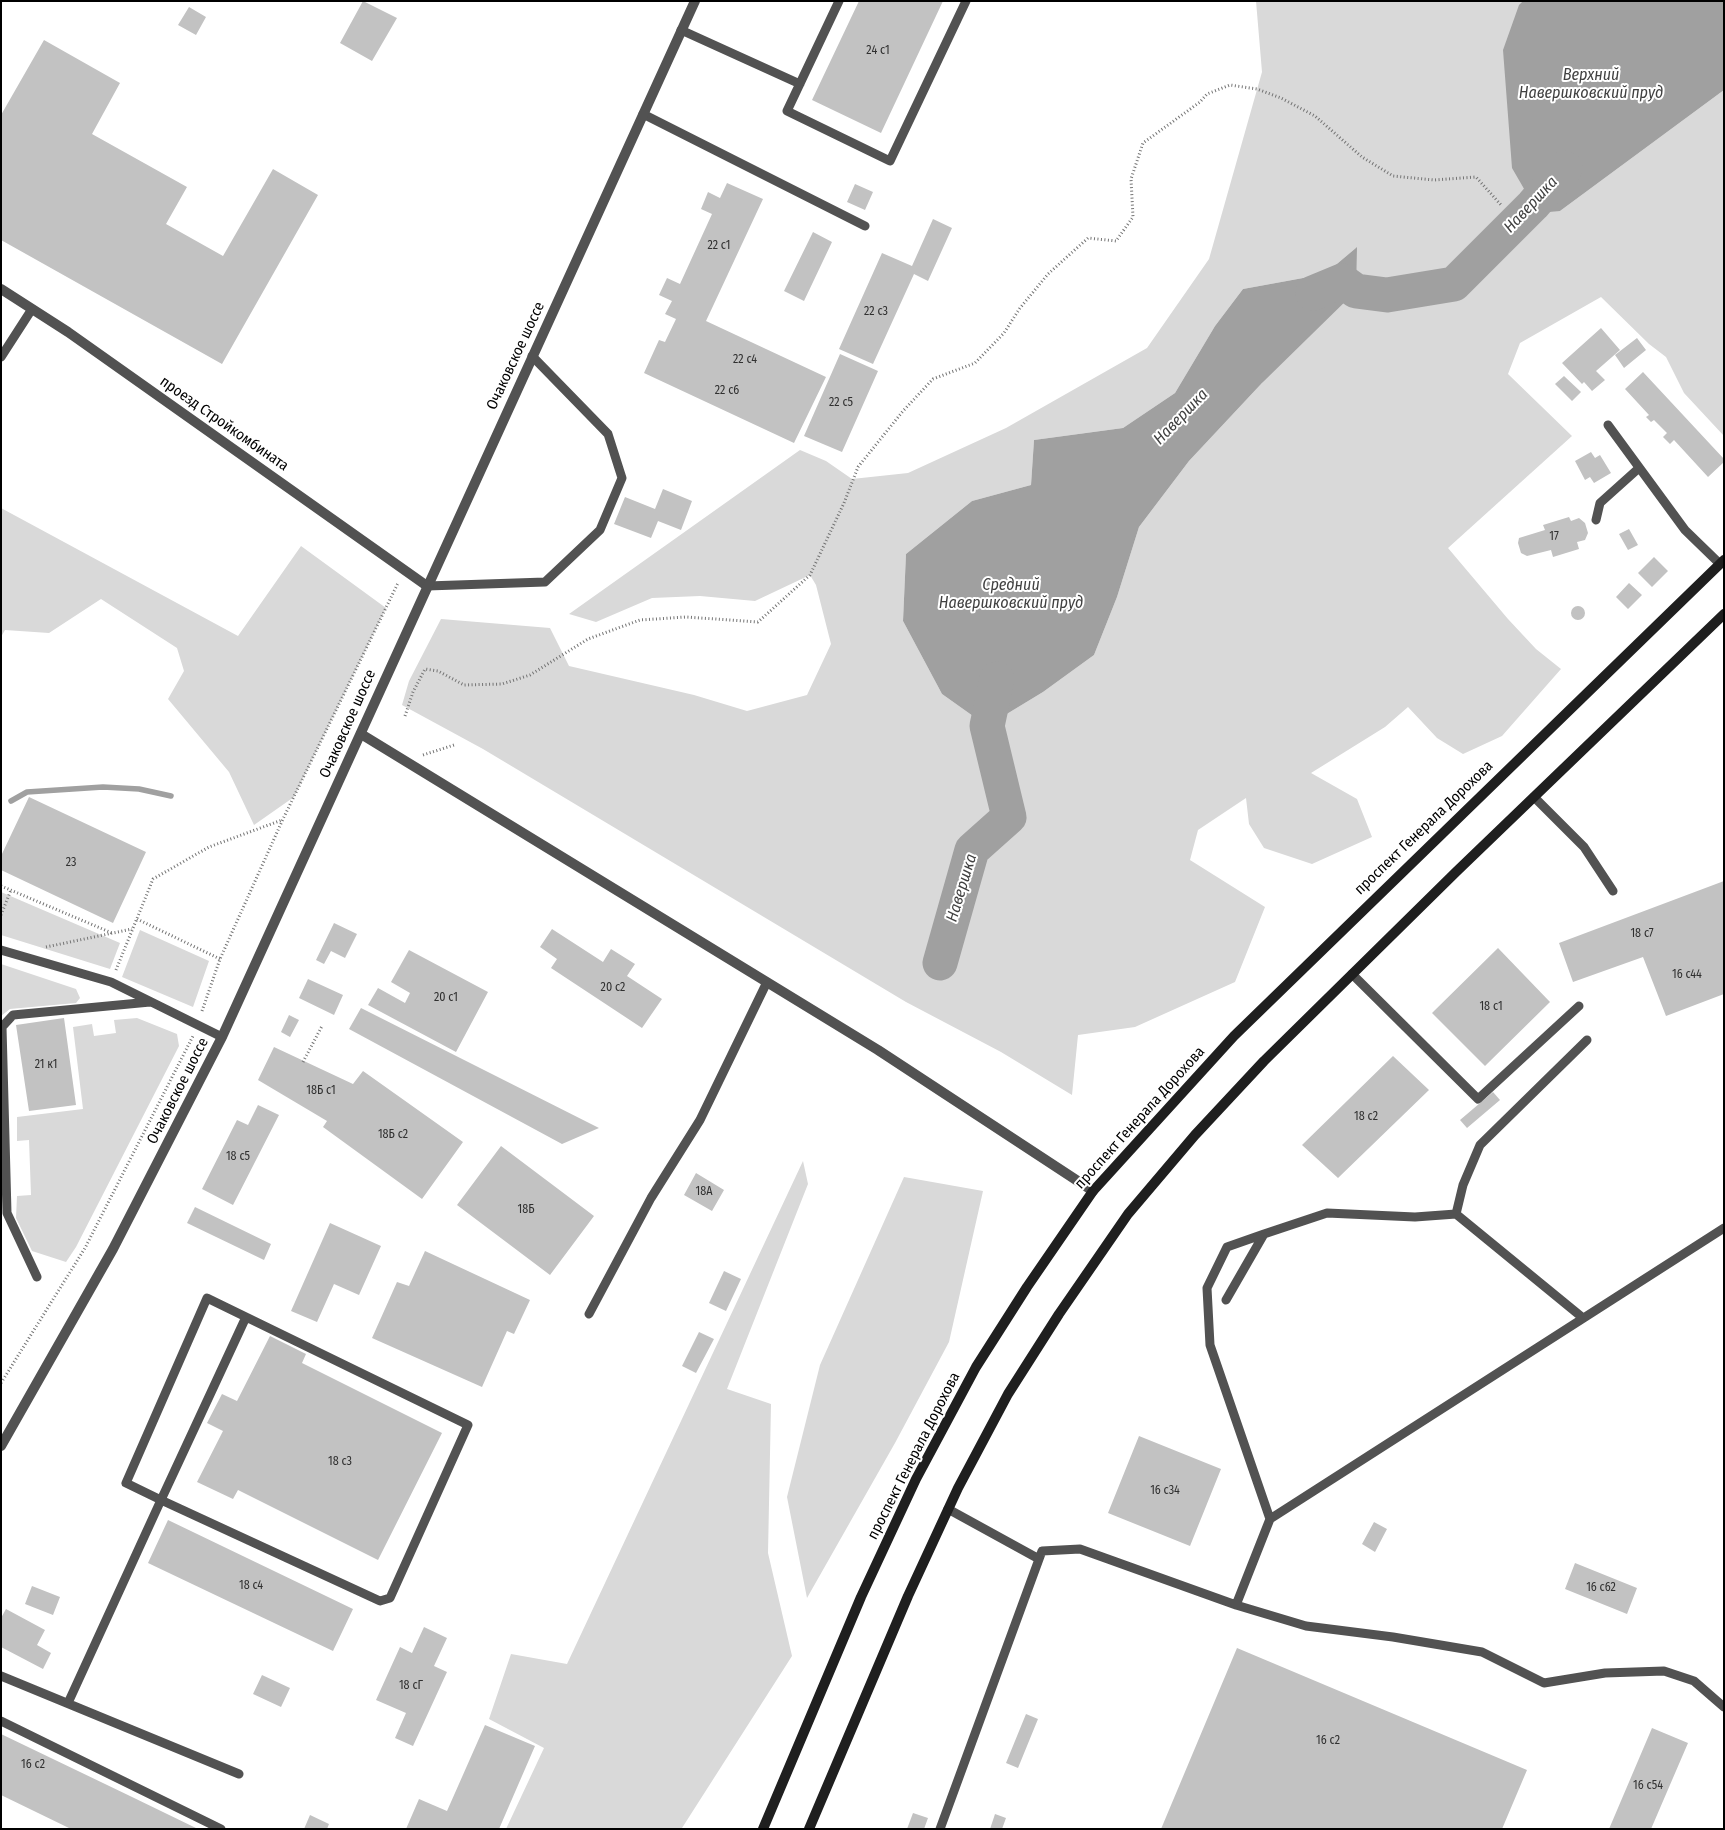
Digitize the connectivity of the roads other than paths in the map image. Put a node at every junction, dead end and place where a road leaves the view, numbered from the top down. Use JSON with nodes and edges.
{"nodes":[{"id":1,"x":694,"y":1,"type":"edge"},
{"id":2,"x":839,"y":1,"type":"edge"},
{"id":3,"x":966,"y":1,"type":"edge"},
{"id":4,"x":681,"y":30,"type":"junction"},
{"id":5,"x":800,"y":84,"type":"junction"},
{"id":6,"x":643,"y":114,"type":"junction"},
{"id":7,"x":865,"y":226,"type":"dead end"},
{"id":8,"x":1,"y":289,"type":"edge"},
{"id":9,"x":32,"y":309,"type":"junction"},
{"id":10,"x":532,"y":356,"type":"junction"},
{"id":11,"x":1,"y":357,"type":"edge"},
{"id":12,"x":1608,"y":425,"type":"dead end"},
{"id":13,"x":1639,"y":468,"type":"junction"},
{"id":14,"x":1596,"y":520,"type":"dead end"},
{"id":15,"x":1722,"y":562,"type":"edge"},
{"id":16,"x":427,"y":586,"type":"junction"},
{"id":17,"x":1722,"y":619,"type":"edge"},
{"id":18,"x":361,"y":734,"type":"junction"},
{"id":19,"x":1534,"y":797,"type":"junction"},
{"id":20,"x":1613,"y":891,"type":"dead end"},
{"id":21,"x":1,"y":950,"type":"edge"},
{"id":22,"x":1352,"y":974,"type":"junction"},
{"id":23,"x":767,"y":982,"type":"junction"},
{"id":24,"x":150,"y":1002,"type":"junction"},
{"id":25,"x":1579,"y":1006,"type":"dead end"},
{"id":26,"x":222,"y":1037,"type":"junction"},
{"id":27,"x":1587,"y":1040,"type":"dead end"},
{"id":28,"x":2,"y":1078,"type":"edge"},
{"id":29,"x":1093,"y":1191,"type":"junction"},
{"id":30,"x":1456,"y":1214,"type":"junction"},
{"id":31,"x":1724,"y":1228,"type":"edge"},
{"id":32,"x":1264,"y":1234,"type":"junction"},
{"id":33,"x":37,"y":1277,"type":"dead end"},
{"id":34,"x":1226,"y":1300,"type":"dead end"},
{"id":35,"x":589,"y":1314,"type":"dead end"},
{"id":36,"x":246,"y":1317,"type":"junction"},
{"id":37,"x":1583,"y":1318,"type":"junction"},
{"id":38,"x":1,"y":1446,"type":"edge"},
{"id":39,"x":161,"y":1500,"type":"junction"},
{"id":40,"x":948,"y":1509,"type":"junction"},
{"id":41,"x":1270,"y":1519,"type":"junction"},
{"id":42,"x":1039,"y":1559,"type":"junction"},
{"id":43,"x":1236,"y":1605,"type":"junction"},
{"id":44,"x":1,"y":1676,"type":"edge"},
{"id":45,"x":68,"y":1703,"type":"junction"},
{"id":46,"x":1724,"y":1707,"type":"edge"},
{"id":47,"x":1,"y":1721,"type":"edge"},
{"id":48,"x":239,"y":1774,"type":"dead end"},
{"id":49,"x":221,"y":1829,"type":"edge"},
{"id":50,"x":763,"y":1829,"type":"edge"},
{"id":51,"x":809,"y":1829,"type":"edge"},
{"id":52,"x":940,"y":1829,"type":"edge"}],
"edges":[{"from":1,"to":4,"type":"street","name":"Очаковское шоссе"},
{"from":2,"to":5,"type":"lane"},
{"from":3,"to":5,"type":"lane"},
{"from":4,"to":5,"type":"lane"},
{"from":4,"to":6,"type":"street","name":"Очаковское шоссе"},
{"from":6,"to":7,"type":"lane"},
{"from":6,"to":10,"type":"street","name":"Очаковское шоссе"},
{"from":8,"to":9,"type":"street","name":"проезд Стройкомбината"},
{"from":9,"to":11,"type":"lane"},
{"from":9,"to":16,"type":"street","name":"проезд Стройкомбината"},
{"from":10,"to":16,"type":"street","name":"Очаковское шоссе"},
{"from":10,"to":16,"type":"lane"},
{"from":12,"to":13,"type":"lane"},
{"from":13,"to":14,"type":"lane"},
{"from":13,"to":15,"type":"lane"},
{"from":15,"to":29,"type":"main road","name":"проспект Генерала Дорохова"},
{"from":16,"to":18,"type":"street","name":"Очаковское шоссе"},
{"from":17,"to":19,"type":"main road"},
{"from":18,"to":23,"type":"street"},
{"from":18,"to":26,"type":"street","name":"Очаковское шоссе"},
{"from":19,"to":20,"type":"lane"},
{"from":19,"to":22,"type":"main road"},
{"from":21,"to":24,"type":"lane"},
{"from":22,"to":25,"type":"lane"},
{"from":22,"to":40,"type":"main road"},
{"from":23,"to":29,"type":"street"},
{"from":23,"to":35,"type":"lane"},
{"from":24,"to":26,"type":"lane"},
{"from":24,"to":28,"type":"lane"},
{"from":26,"to":38,"type":"street","name":"Очаковское шоссе"},
{"from":27,"to":30,"type":"lane"},
{"from":28,"to":33,"type":"lane"},
{"from":29,"to":50,"type":"main road","name":"проспект Генерала Дорохова"},
{"from":30,"to":32,"type":"lane"},
{"from":30,"to":37,"type":"lane"},
{"from":31,"to":37,"type":"lane"},
{"from":32,"to":34,"type":"lane"},
{"from":32,"to":41,"type":"lane"},
{"from":36,"to":39,"type":"lane"},
{"from":36,"to":39,"type":"lane"},
{"from":36,"to":39,"type":"lane"},
{"from":37,"to":41,"type":"lane"},
{"from":39,"to":45,"type":"lane"},
{"from":40,"to":42,"type":"lane"},
{"from":40,"to":51,"type":"main road"},
{"from":41,"to":43,"type":"lane"},
{"from":42,"to":43,"type":"lane"},
{"from":42,"to":52,"type":"lane"},
{"from":43,"to":46,"type":"lane"},
{"from":44,"to":45,"type":"lane"},
{"from":45,"to":48,"type":"lane"},
{"from":47,"to":49,"type":"lane"}]}
